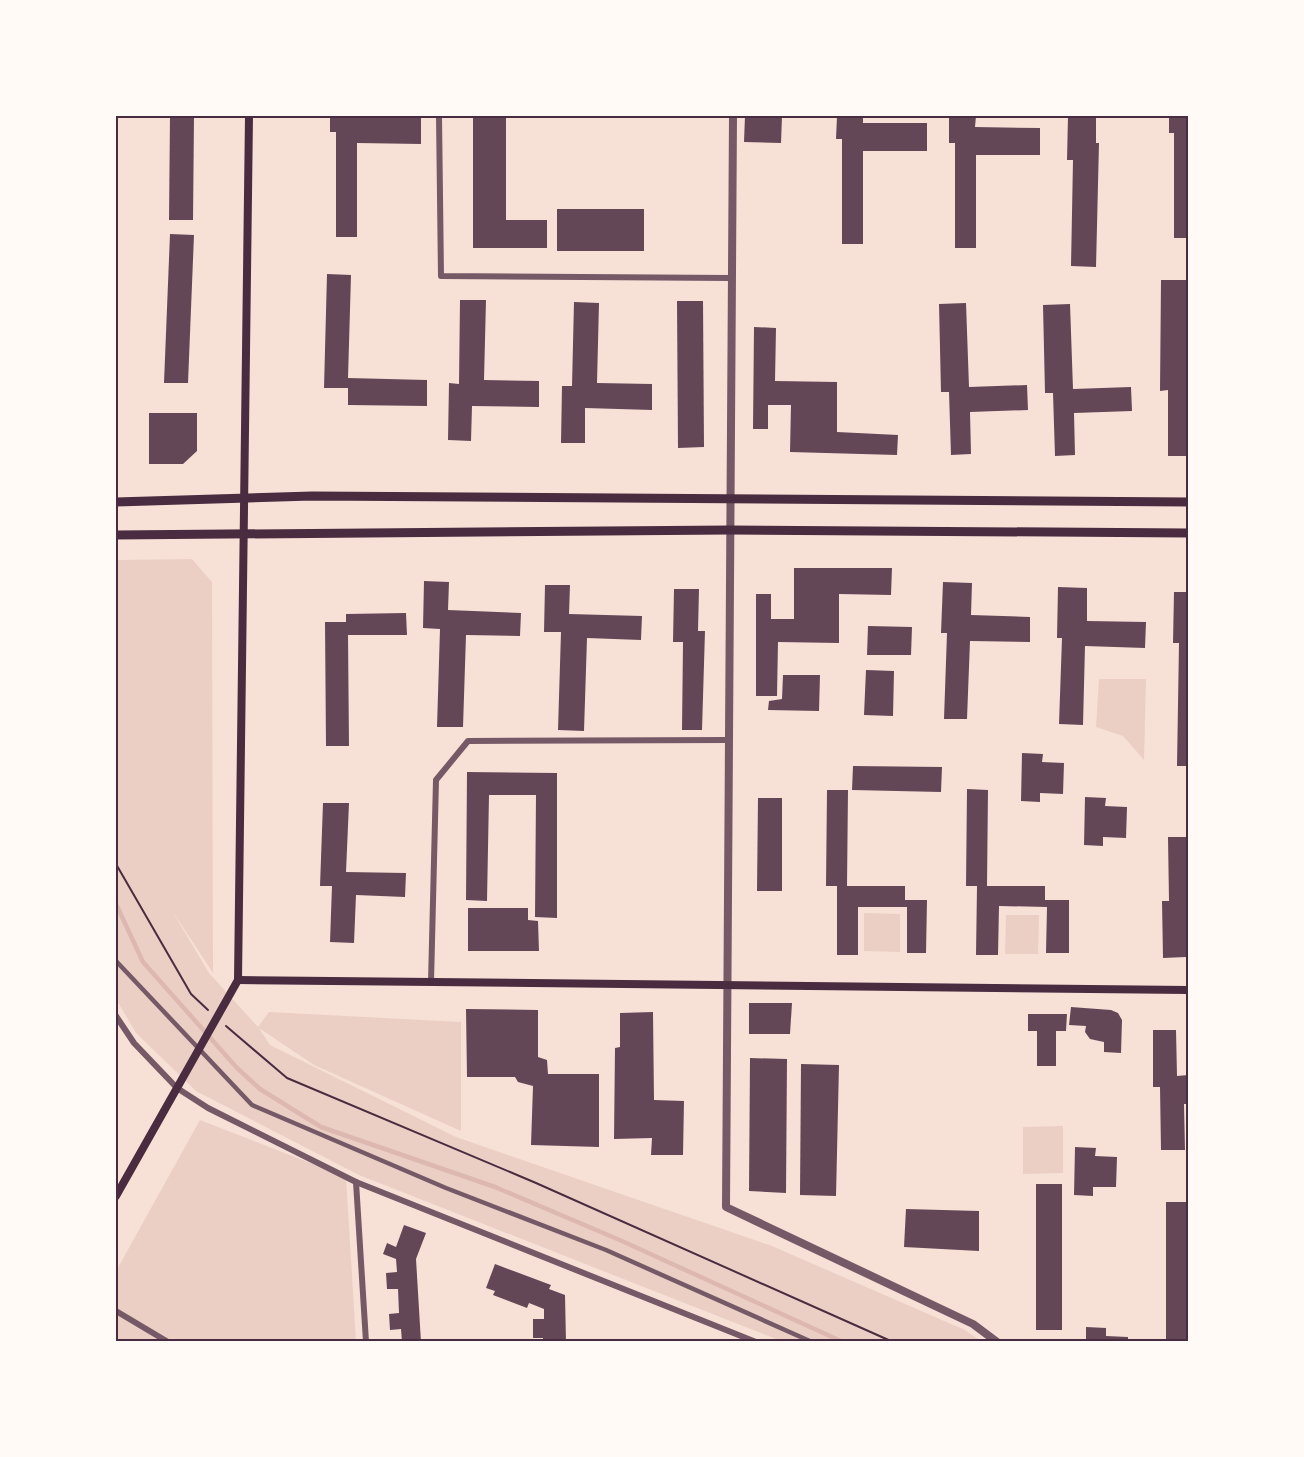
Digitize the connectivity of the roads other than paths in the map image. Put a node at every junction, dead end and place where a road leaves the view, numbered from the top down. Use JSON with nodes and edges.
{"nodes":[{"id":1,"x":249,"y":116,"type":"edge"},
{"id":2,"x":439,"y":116,"type":"edge"},
{"id":3,"x":733,"y":116,"type":"edge"},
{"id":4,"x":731,"y":278,"type":"junction"},
{"id":5,"x":243,"y":496,"type":"junction"},
{"id":6,"x":730,"y":498,"type":"junction"},
{"id":7,"x":116,"y":502,"type":"edge"},
{"id":8,"x":1188,"y":502,"type":"edge"},
{"id":9,"x":730,"y":530,"type":"junction"},
{"id":10,"x":1188,"y":533,"type":"edge"},
{"id":11,"x":116,"y":534,"type":"edge"},
{"id":12,"x":243,"y":534,"type":"junction"},
{"id":13,"x":729,"y":740,"type":"junction"},
{"id":14,"x":116,"y":961,"type":"edge"},
{"id":15,"x":238,"y":980,"type":"junction"},
{"id":16,"x":431,"y":982,"type":"junction"},
{"id":17,"x":727,"y":985,"type":"junction"},
{"id":18,"x":1188,"y":990,"type":"edge"},
{"id":19,"x":116,"y":1016,"type":"edge"},
{"id":20,"x":177,"y":1088,"type":"junction"},
{"id":21,"x":356,"y":1182,"type":"junction"},
{"id":22,"x":116,"y":1196,"type":"edge"},
{"id":23,"x":116,"y":1311,"type":"edge"},
{"id":24,"x":168,"y":1341,"type":"edge"},
{"id":25,"x":366,"y":1341,"type":"edge"},
{"id":26,"x":756,"y":1341,"type":"edge"},
{"id":27,"x":812,"y":1341,"type":"edge"},
{"id":28,"x":997,"y":1341,"type":"edge"}],
"edges":[{"from":1,"to":5,"type":"main road"},
{"from":2,"to":4,"type":"street"},
{"from":3,"to":4,"type":"street"},
{"from":4,"to":6,"type":"street"},
{"from":5,"to":6,"type":"main road"},
{"from":5,"to":7,"type":"main road"},
{"from":5,"to":12,"type":"main road"},
{"from":6,"to":8,"type":"main road"},
{"from":6,"to":9,"type":"street"},
{"from":9,"to":10,"type":"main road"},
{"from":9,"to":12,"type":"main road"},
{"from":9,"to":13,"type":"street"},
{"from":11,"to":12,"type":"main road"},
{"from":12,"to":15,"type":"main road"},
{"from":13,"to":16,"type":"street"},
{"from":13,"to":17,"type":"street"},
{"from":14,"to":27,"type":"street"},
{"from":15,"to":16,"type":"main road"},
{"from":15,"to":20,"type":"main road"},
{"from":16,"to":17,"type":"main road"},
{"from":17,"to":18,"type":"main road"},
{"from":17,"to":28,"type":"street"},
{"from":19,"to":20,"type":"street"},
{"from":20,"to":21,"type":"street"},
{"from":20,"to":22,"type":"main road"},
{"from":21,"to":25,"type":"street"},
{"from":21,"to":26,"type":"street"},
{"from":23,"to":24,"type":"street"}]}
